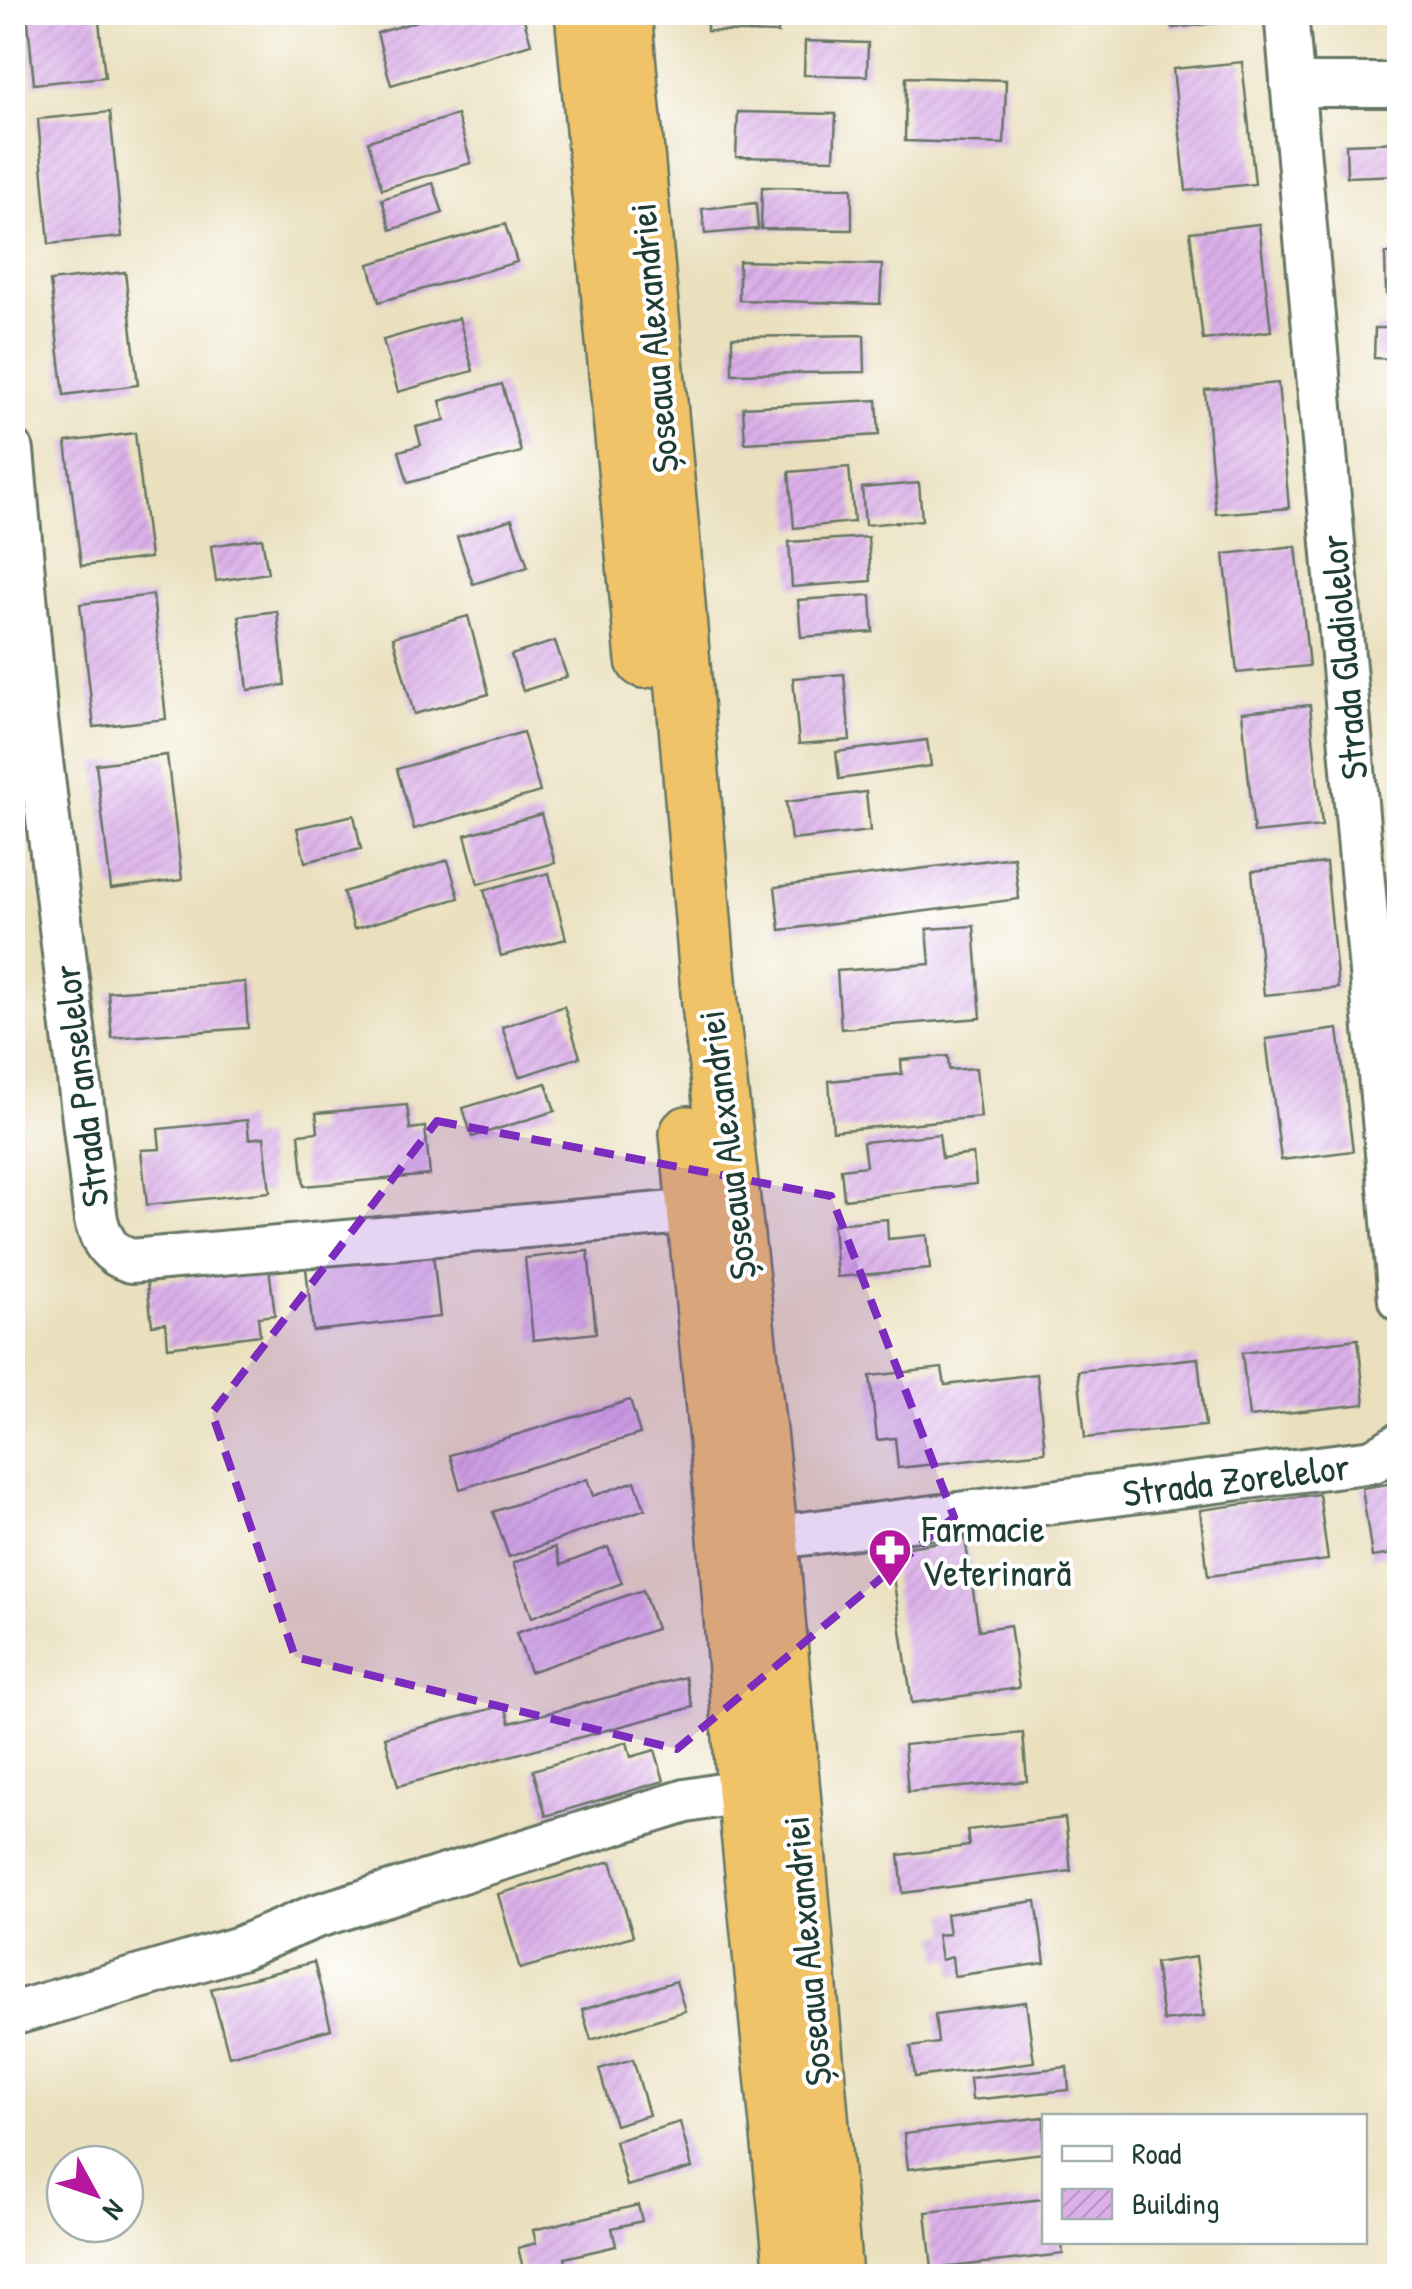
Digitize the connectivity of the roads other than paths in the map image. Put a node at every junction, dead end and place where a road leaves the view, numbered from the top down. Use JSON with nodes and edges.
{"nodes":[{"id":1,"x":583,"y":12,"type":"edge"},
{"id":2,"x":623,"y":12,"type":"edge"},
{"id":3,"x":1286,"y":12,"type":"edge"},
{"id":4,"x":1292,"y":85,"type":"junction"},
{"id":5,"x":1400,"y":85,"type":"edge"},
{"id":6,"x":12,"y":450,"type":"edge"},
{"id":7,"x":24,"y":722,"type":"edge"},
{"id":8,"x":695,"y":1211,"type":"junction"},
{"id":9,"x":1400,"y":1300,"type":"edge"},
{"id":10,"x":1400,"y":1444,"type":"edge"},
{"id":11,"x":770,"y":1538,"type":"junction"},
{"id":12,"x":745,"y":1791,"type":"junction"},
{"id":13,"x":12,"y":2014,"type":"edge"},
{"id":14,"x":793,"y":2276,"type":"edge"},
{"id":15,"x":834,"y":2276,"type":"edge"}],
"edges":[{"from":1,"to":8,"type":"highway","name":"Șoseaua Alexandriei"},
{"from":2,"to":11,"type":"highway","name":"Șoseaua Alexandriei"},
{"from":3,"to":4,"type":"street","name":"Strada Gladiolelor"},
{"from":4,"to":5,"type":"street"},
{"from":4,"to":9,"type":"street","name":"Strada Gladiolelor"},
{"from":6,"to":7,"type":"street","name":"Strada Panselelor"},
{"from":7,"to":8,"type":"street","name":"Strada Panselelor"},
{"from":8,"to":12,"type":"highway","name":"Șoseaua Alexandriei"},
{"from":10,"to":11,"type":"street","name":"Strada Zorelelor"},
{"from":11,"to":15,"type":"highway","name":"Șoseaua Alexandriei"},
{"from":12,"to":13,"type":"street"},
{"from":12,"to":14,"type":"highway","name":"Șoseaua Alexandriei"}]}
